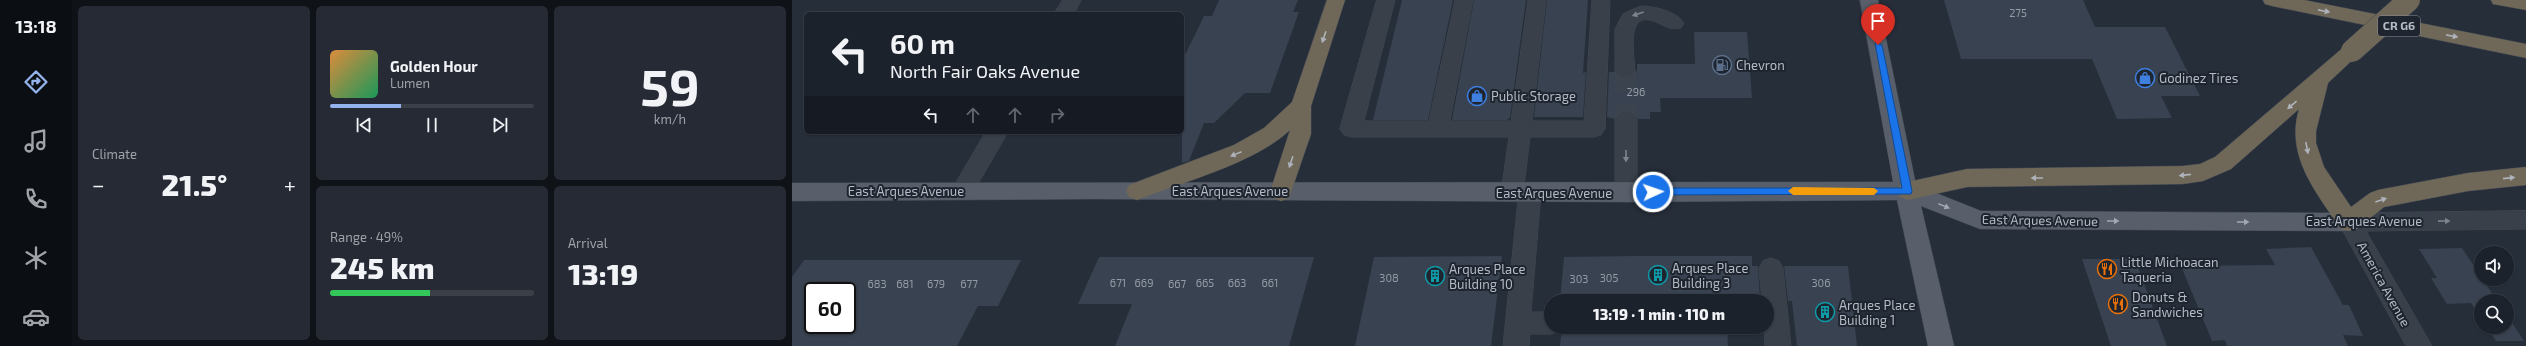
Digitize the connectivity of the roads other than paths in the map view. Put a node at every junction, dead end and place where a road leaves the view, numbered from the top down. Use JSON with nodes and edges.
{"nodes":[{"id":1,"x":1072,"y":0,"type":"edge"},
{"id":2,"x":1336,"y":0,"type":"edge"},
{"id":3,"x":1386,"y":0,"type":"edge"},
{"id":4,"x":1464,"y":0,"type":"edge"},
{"id":5,"x":1537,"y":0,"type":"edge"},
{"id":6,"x":1602,"y":0,"type":"edge"},
{"id":7,"x":1869,"y":0,"type":"edge"},
{"id":8,"x":2272,"y":0,"type":"edge"},
{"id":9,"x":2409,"y":0,"type":"edge"},
{"id":10,"x":2500,"y":0,"type":"edge"},
{"id":11,"x":2526,"y":4,"type":"edge"},
{"id":12,"x":1065,"y":12,"type":"edge"},
{"id":13,"x":1674,"y":23,"type":"dead end"},
{"id":14,"x":2526,"y":51,"type":"edge"},
{"id":15,"x":1625,"y":71,"type":"tunnel mouth"},
{"id":16,"x":2318,"y":83,"type":"junction"},
{"id":17,"x":1301,"y":106,"type":"junction"},
{"id":18,"x":1626,"y":119,"type":"tunnel mouth"},
{"id":19,"x":1438,"y":129,"type":"junction"},
{"id":20,"x":1520,"y":129,"type":"junction"},
{"id":21,"x":996,"y":134,"type":"edge"},
{"id":22,"x":2526,"y":176,"type":"edge"},
{"id":23,"x":963,"y":190,"type":"junction"},
{"id":24,"x":1137,"y":191,"type":"junction"},
{"id":25,"x":1908,"y":191,"type":"junction"},
{"id":26,"x":792,"y":192,"type":"edge"},
{"id":27,"x":1281,"y":192,"type":"junction"},
{"id":28,"x":1521,"y":193,"type":"junction"},
{"id":29,"x":1626,"y":193,"type":"junction"},
{"id":30,"x":2526,"y":220,"type":"edge"},
{"id":31,"x":2349,"y":222,"type":"junction"},
{"id":32,"x":1771,"y":268,"type":"dead end"},
{"id":33,"x":1771,"y":294,"type":"edge"},
{"id":34,"x":1544,"y":325,"type":"edge"},
{"id":35,"x":1774,"y":332,"type":"edge"},
{"id":36,"x":1517,"y":335,"type":"edge"},
{"id":37,"x":1778,"y":346,"type":"edge"},
{"id":38,"x":1941,"y":346,"type":"edge"},
{"id":39,"x":2419,"y":346,"type":"edge"}],
"edges":[{"from":1,"to":12,"type":"street"},
{"from":2,"to":17,"type":"highway","one_way":true},
{"from":3,"to":19,"type":"street"},
{"from":4,"to":19,"type":"street"},
{"from":5,"to":20,"type":"street"},
{"from":6,"to":20,"type":"street"},
{"from":7,"to":25,"type":"main road"},
{"from":8,"to":14,"type":"highway","number":"CR G6","one_way":true},
{"from":9,"to":16,"type":"highway","bridge":true},
{"from":10,"to":11,"type":"highway"},
{"from":13,"to":15,"type":"street","one_way":true},
{"from":16,"to":25,"type":"highway","one_way":true},
{"from":16,"to":31,"type":"highway","one_way":true},
{"from":17,"to":24,"type":"highway","one_way":true},
{"from":17,"to":27,"type":"highway","one_way":true},
{"from":18,"to":29,"type":"street","one_way":true},
{"from":19,"to":20,"type":"street"},
{"from":20,"to":28,"type":"street"},
{"from":21,"to":23,"type":"street"},
{"from":31,"to":22,"type":"highway","one_way":true},
{"from":23,"to":24,"type":"main road","name":"East Arques Avenue"},
{"from":23,"to":26,"type":"main road","name":"East Arques Avenue"},
{"from":24,"to":27,"type":"main road","name":"East Arques Avenue"},
{"from":25,"to":29,"type":"main road","name":"East Arques Avenue"},
{"from":25,"to":31,"type":"main road","name":"East Arques Avenue","one_way":true},
{"from":25,"to":38,"type":"main road"},
{"from":27,"to":28,"type":"main road","name":"East Arques Avenue"},
{"from":28,"to":29,"type":"main road","name":"East Arques Avenue"},
{"from":28,"to":36,"type":"street"},
{"from":31,"to":30,"type":"street","name":"East Arques Avenue","one_way":true},
{"from":31,"to":39,"type":"street","name":"America Avenue"},
{"from":32,"to":33,"type":"street"},
{"from":34,"to":36,"type":"street"},
{"from":35,"to":37,"type":"street"}]}
